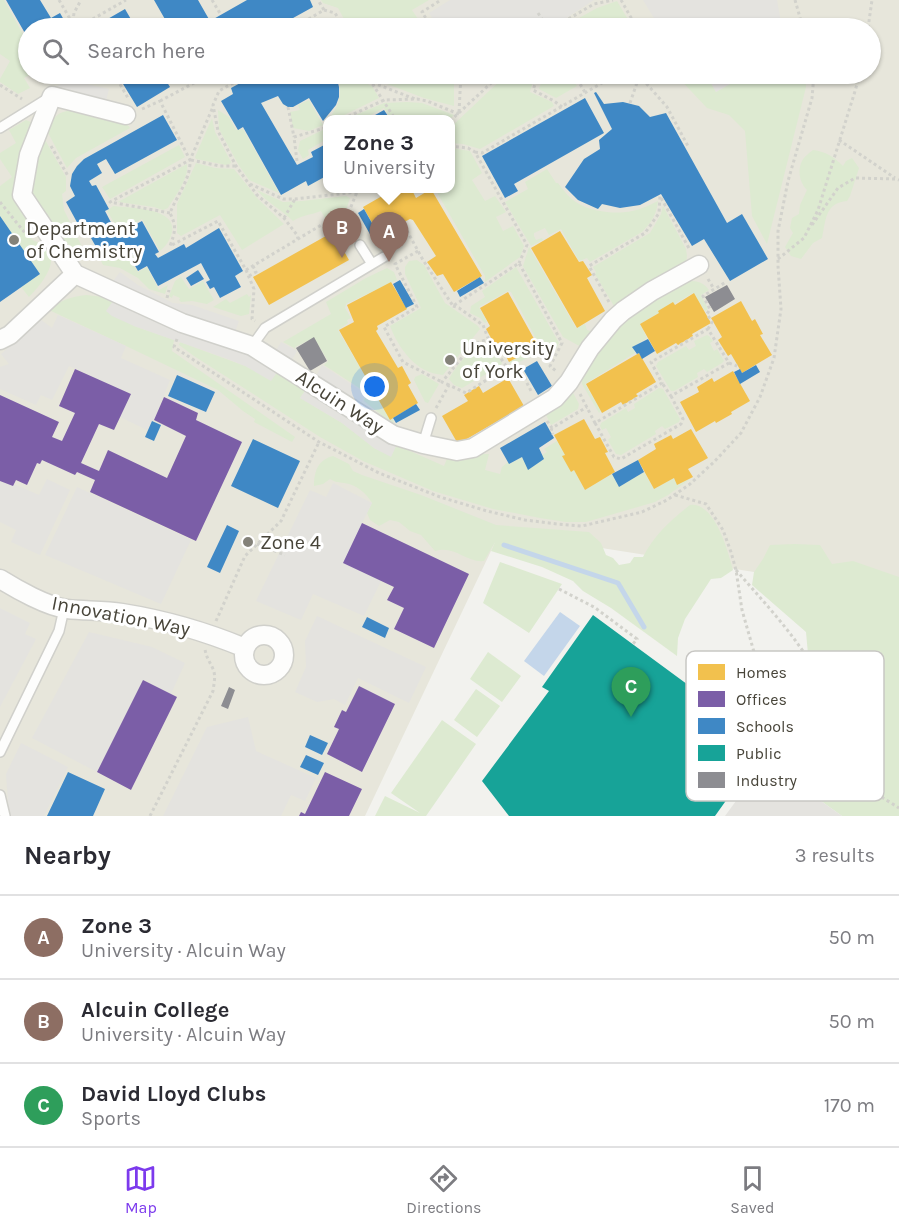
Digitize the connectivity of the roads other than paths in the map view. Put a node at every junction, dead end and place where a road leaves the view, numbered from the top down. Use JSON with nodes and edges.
{"nodes":[{"id":1,"x":53,"y":87,"type":"junction"},
{"id":2,"x":131,"y":109,"type":"road end"},
{"id":3,"x":0,"y":128,"type":"edge"},
{"id":4,"x":360,"y":245,"type":"road end"},
{"id":5,"x":384,"y":257,"type":"dead end"},
{"id":6,"x":372,"y":264,"type":"junction"},
{"id":7,"x":699,"y":265,"type":"road end"},
{"id":8,"x":75,"y":274,"type":"junction"},
{"id":9,"x":0,"y":340,"type":"edge"},
{"id":10,"x":252,"y":346,"type":"junction"},
{"id":11,"x":430,"y":418,"type":"road end"},
{"id":12,"x":423,"y":444,"type":"junction"},
{"id":13,"x":0,"y":579,"type":"edge"},
{"id":14,"x":64,"y":609,"type":"junction"},
{"id":15,"x":245,"y":648,"type":"dead end"},
{"id":16,"x":0,"y":752,"type":"edge"},
{"id":17,"x":0,"y":795,"type":"edge"},
{"id":18,"x":5,"y":816,"type":"edge"}],
"edges":[{"from":1,"to":2,"type":"street"},
{"from":1,"to":3,"type":"lane"},
{"from":1,"to":8,"type":"street"},
{"from":4,"to":6,"type":"lane"},
{"from":5,"to":6,"type":"lane"},
{"from":6,"to":10,"type":"lane"},
{"from":7,"to":12,"type":"street","name":"Alcuin Way"},
{"from":8,"to":9,"type":"street"},
{"from":8,"to":10,"type":"street","name":"Alcuin Way"},
{"from":10,"to":12,"type":"street","name":"Alcuin Way"},
{"from":11,"to":12,"type":"lane"},
{"from":13,"to":14,"type":"street","name":"Innovation Way"},
{"from":14,"to":15,"type":"street","name":"Innovation Way"},
{"from":14,"to":16,"type":"lane"},
{"from":17,"to":18,"type":"lane"}]}
